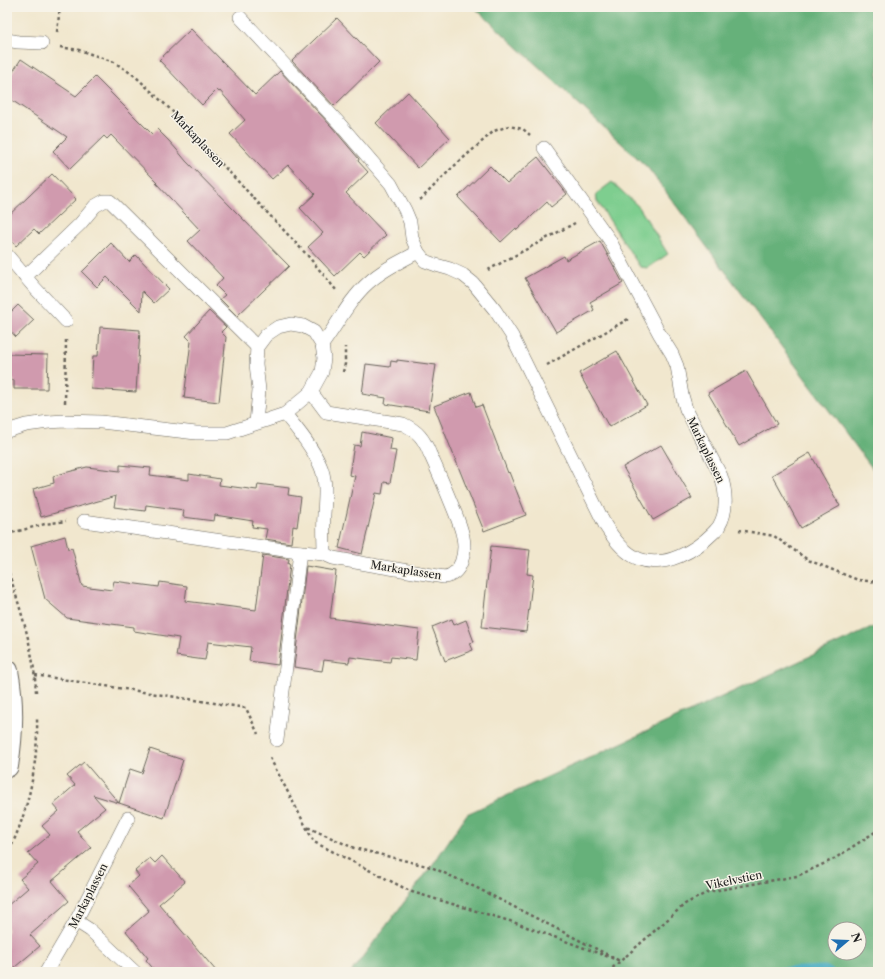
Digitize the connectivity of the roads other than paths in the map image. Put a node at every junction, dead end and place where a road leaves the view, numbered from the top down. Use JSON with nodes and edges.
{"nodes":[{"id":1,"x":240,"y":17,"type":"dead end"},
{"id":2,"x":7,"y":40,"type":"edge"},
{"id":3,"x":42,"y":44,"type":"road end"},
{"id":4,"x":544,"y":148,"type":"road end"},
{"id":5,"x":418,"y":252,"type":"junction"},
{"id":6,"x":7,"y":256,"type":"edge"},
{"id":7,"x":26,"y":277,"type":"junction"},
{"id":8,"x":66,"y":321,"type":"road end"},
{"id":9,"x":322,"y":344,"type":"junction"},
{"id":10,"x":257,"y":347,"type":"junction"},
{"id":11,"x":310,"y":392,"type":"junction"},
{"id":12,"x":286,"y":414,"type":"junction"},
{"id":13,"x":256,"y":423,"type":"junction"},
{"id":14,"x":7,"y":431,"type":"edge"},
{"id":15,"x":84,"y":521,"type":"road end"},
{"id":16,"x":300,"y":552,"type":"junction"},
{"id":17,"x":324,"y":554,"type":"junction"},
{"id":18,"x":7,"y":671,"type":"edge"},
{"id":19,"x":276,"y":740,"type":"dead end"},
{"id":20,"x":7,"y":766,"type":"edge"},
{"id":21,"x":128,"y":818,"type":"dead end"},
{"id":22,"x":76,"y":921,"type":"junction"},
{"id":23,"x":46,"y":972,"type":"edge"},
{"id":24,"x":134,"y":972,"type":"edge"}],
"edges":[{"from":1,"to":5,"type":"lane"},
{"from":2,"to":3,"type":"lane"},
{"from":4,"to":5,"type":"lane","name":"Markaplassen"},
{"from":5,"to":9,"type":"lane"},
{"from":6,"to":7,"type":"lane"},
{"from":7,"to":8,"type":"lane"},
{"from":7,"to":10,"type":"lane"},
{"from":9,"to":10,"type":"lane"},
{"from":9,"to":11,"type":"lane"},
{"from":10,"to":13,"type":"lane"},
{"from":11,"to":12,"type":"lane"},
{"from":11,"to":17,"type":"lane","name":"Markaplassen"},
{"from":12,"to":13,"type":"lane"},
{"from":12,"to":17,"type":"lane"},
{"from":13,"to":14,"type":"lane"},
{"from":15,"to":16,"type":"lane","name":"Markaplassen"},
{"from":16,"to":17,"type":"lane","name":"Markaplassen"},
{"from":16,"to":19,"type":"lane"},
{"from":18,"to":20,"type":"street"},
{"from":21,"to":22,"type":"lane","name":"Markaplassen"},
{"from":22,"to":23,"type":"lane","name":"Markaplassen"},
{"from":22,"to":24,"type":"lane"}]}
